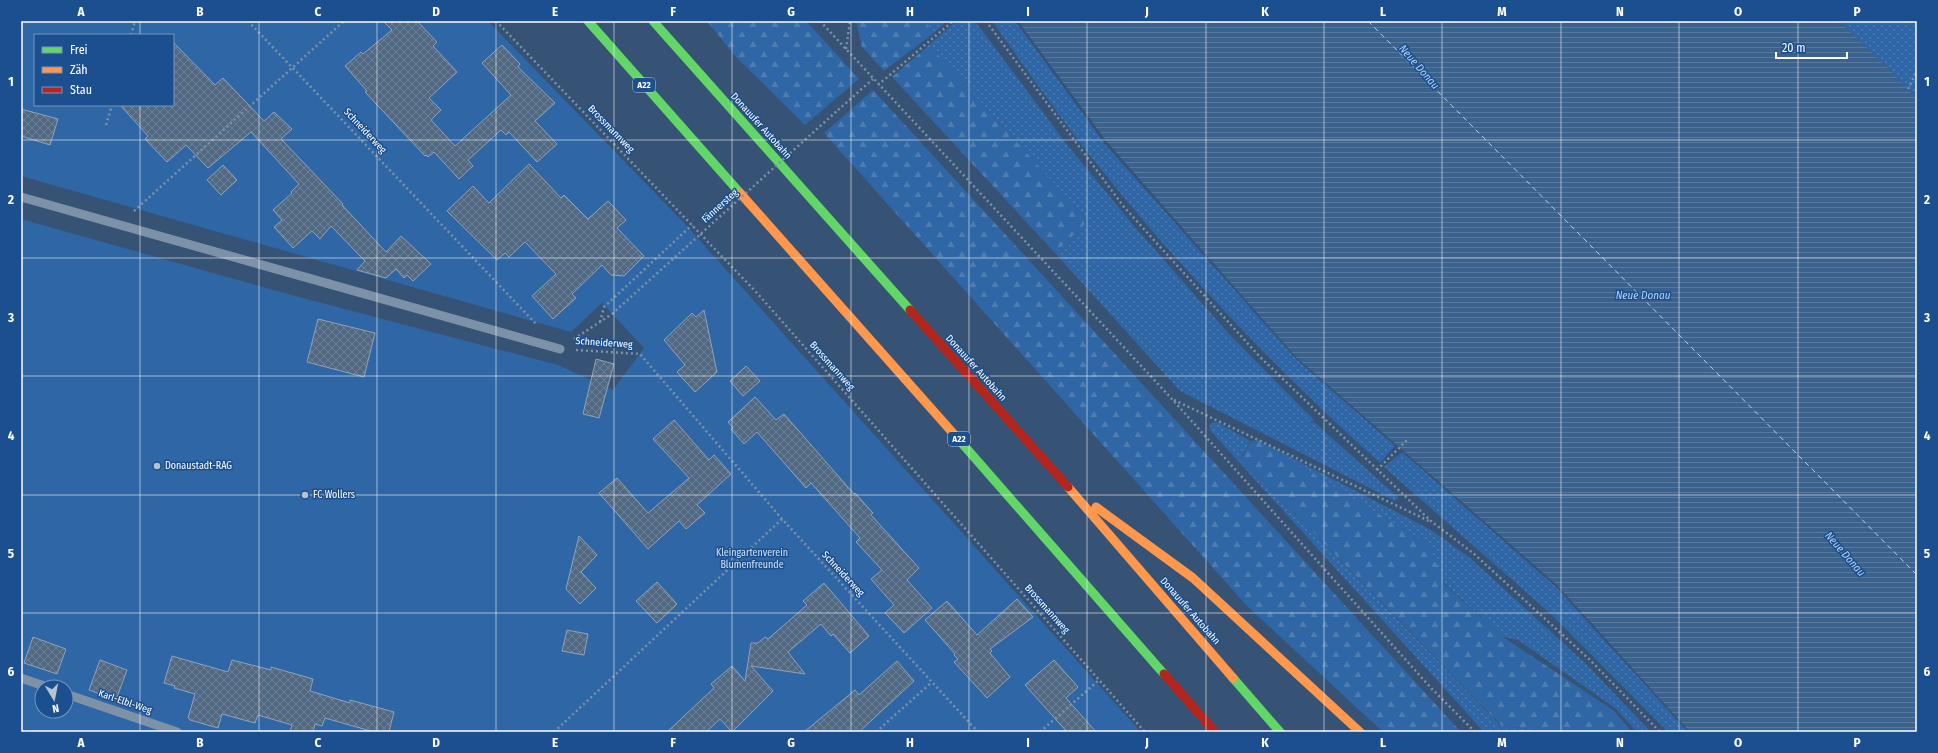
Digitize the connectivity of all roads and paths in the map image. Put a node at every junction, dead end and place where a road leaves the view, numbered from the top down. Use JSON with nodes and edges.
{"nodes":[{"id":1,"x":135,"y":21,"type":"edge"},
{"id":2,"x":248,"y":21,"type":"edge"},
{"id":3,"x":344,"y":21,"type":"edge"},
{"id":4,"x":496,"y":21,"type":"edge"},
{"id":5,"x":588,"y":21,"type":"edge"},
{"id":6,"x":653,"y":21,"type":"edge"},
{"id":7,"x":820,"y":21,"type":"edge"},
{"id":8,"x":850,"y":21,"type":"edge"},
{"id":9,"x":953,"y":21,"type":"edge"},
{"id":10,"x":986,"y":21,"type":"edge"},
{"id":11,"x":131,"y":34,"type":"edge"},
{"id":12,"x":846,"y":50,"type":"junction"},
{"id":13,"x":293,"y":67,"type":"junction"},
{"id":14,"x":1917,"y":71,"type":"edge"},
{"id":15,"x":873,"y":79,"type":"junction"},
{"id":16,"x":878,"y":85,"type":"junction"},
{"id":17,"x":1908,"y":89,"type":"dead end"},
{"id":18,"x":112,"y":106,"type":"edge"},
{"id":19,"x":106,"y":125,"type":"dead end"},
{"id":20,"x":21,"y":197,"type":"edge"},
{"id":21,"x":120,"y":224,"type":"junction"},
{"id":22,"x":692,"y":225,"type":"junction"},
{"id":23,"x":600,"y":322,"type":"junction"},
{"id":24,"x":541,"y":328,"type":"dead end"},
{"id":25,"x":560,"y":349,"type":"junction"},
{"id":26,"x":1172,"y":399,"type":"junction"},
{"id":27,"x":1408,"y":439,"type":"dead end"},
{"id":28,"x":1377,"y":470,"type":"junction"},
{"id":29,"x":1064,"y":483,"type":"junction"},
{"id":30,"x":782,"y":519,"type":"junction"},
{"id":31,"x":1432,"y":522,"type":"junction"},
{"id":32,"x":21,"y":678,"type":"edge"},
{"id":33,"x":1099,"y":680,"type":"junction"},
{"id":34,"x":34,"y":682,"type":"edge"},
{"id":35,"x":932,"y":682,"type":"junction"},
{"id":36,"x":74,"y":697,"type":"edge"},
{"id":37,"x":177,"y":732,"type":"edge"},
{"id":38,"x":554,"y":732,"type":"edge"},
{"id":39,"x":876,"y":732,"type":"edge"},
{"id":40,"x":978,"y":732,"type":"edge"},
{"id":41,"x":1040,"y":732,"type":"edge"},
{"id":42,"x":1145,"y":732,"type":"edge"},
{"id":43,"x":1214,"y":732,"type":"edge"},
{"id":44,"x":1280,"y":732,"type":"edge"},
{"id":45,"x":1360,"y":732,"type":"edge"},
{"id":46,"x":1475,"y":732,"type":"edge"},
{"id":47,"x":1660,"y":732,"type":"edge"}],
"edges":[{"from":1,"to":11,"type":"path"},
{"from":2,"to":13,"type":"path","name":"Schneiderweg"},
{"from":3,"to":13,"type":"path"},
{"from":4,"to":22,"type":"path","name":"Brossmannweg"},
{"from":5,"to":43,"type":"highway","number":"A22"},
{"from":6,"to":29,"type":"highway","name":"Donauufer Autobahn"},
{"from":7,"to":12,"type":"path"},
{"from":8,"to":12,"type":"path"},
{"from":9,"to":16,"type":"path"},
{"from":10,"to":28,"type":"path"},
{"from":12,"to":15,"type":"path"},
{"from":13,"to":21,"type":"path"},
{"from":13,"to":24,"type":"path","name":"Schneiderweg"},
{"from":14,"to":17,"type":"path"},
{"from":15,"to":16,"type":"path"},
{"from":15,"to":23,"type":"path","name":"Fännersteg","bridge":true},
{"from":16,"to":26,"type":"path"},
{"from":18,"to":19,"type":"path"},
{"from":20,"to":21,"type":"lane"},
{"from":21,"to":25,"type":"lane"},
{"from":22,"to":23,"type":"path"},
{"from":22,"to":33,"type":"path","name":"Brossmannweg"},
{"from":23,"to":25,"type":"path","name":"Fännersteg"},
{"from":25,"to":30,"type":"path","name":"Schneiderweg"},
{"from":26,"to":31,"type":"path"},
{"from":26,"to":46,"type":"path"},
{"from":27,"to":28,"type":"path"},
{"from":28,"to":31,"type":"path"},
{"from":29,"to":44,"type":"highway","name":"Donauufer Autobahn"},
{"from":29,"to":45,"type":"highway"},
{"from":30,"to":35,"type":"path","name":"Schneiderweg"},
{"from":30,"to":38,"type":"path"},
{"from":31,"to":47,"type":"path"},
{"from":32,"to":34,"type":"lane"},
{"from":33,"to":41,"type":"path"},
{"from":33,"to":42,"type":"path","name":"Brossmannweg"},
{"from":35,"to":39,"type":"path"},
{"from":35,"to":40,"type":"path","name":"Schneiderweg"},
{"from":36,"to":37,"type":"lane","name":"Karl-Elbl-Weg"}]}
